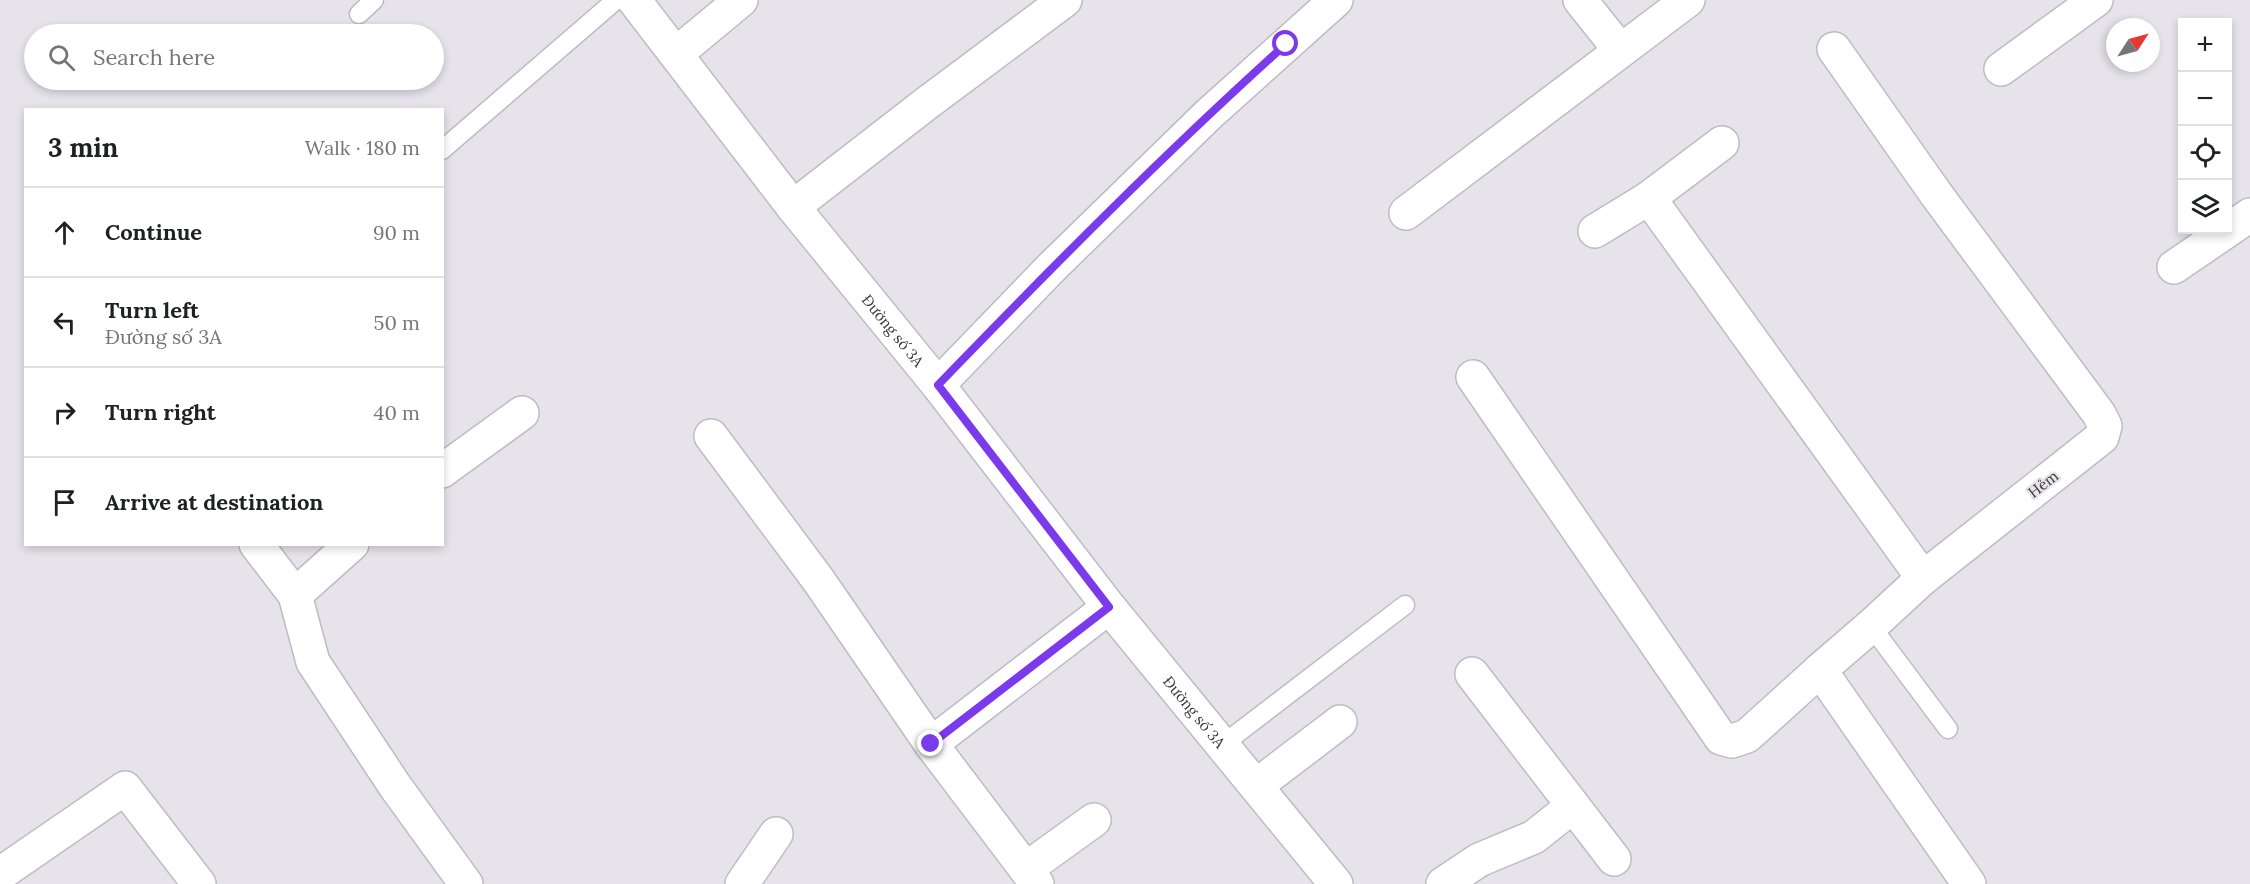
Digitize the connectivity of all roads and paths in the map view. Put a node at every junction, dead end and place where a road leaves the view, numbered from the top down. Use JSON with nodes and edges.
{"nodes":[{"id":1,"x":374,"y":0,"type":"edge"},
{"id":2,"x":616,"y":0,"type":"edge"},
{"id":3,"x":634,"y":0,"type":"edge"},
{"id":4,"x":741,"y":0,"type":"edge"},
{"id":5,"x":1065,"y":0,"type":"edge"},
{"id":6,"x":1336,"y":0,"type":"edge"},
{"id":7,"x":1580,"y":0,"type":"edge"},
{"id":8,"x":1688,"y":0,"type":"edge"},
{"id":9,"x":2096,"y":0,"type":"edge"},
{"id":10,"x":359,"y":14,"type":"dead end"},
{"id":11,"x":1834,"y":49,"type":"dead end"},
{"id":12,"x":1620,"y":50,"type":"junction"},
{"id":13,"x":676,"y":54,"type":"junction"},
{"id":14,"x":2001,"y":69,"type":"dead end"},
{"id":15,"x":1722,"y":143,"type":"dead end"},
{"id":16,"x":444,"y":148,"type":"edge"},
{"id":17,"x":1649,"y":198,"type":"junction"},
{"id":18,"x":793,"y":207,"type":"junction"},
{"id":19,"x":1406,"y":213,"type":"dead end"},
{"id":20,"x":2250,"y":215,"type":"edge"},
{"id":21,"x":1594,"y":231,"type":"dead end"},
{"id":22,"x":2174,"y":267,"type":"dead end"},
{"id":23,"x":1473,"y":377,"type":"dead end"},
{"id":24,"x":938,"y":385,"type":"junction"},
{"id":25,"x":522,"y":413,"type":"dead end"},
{"id":26,"x":711,"y":435,"type":"dead end"},
{"id":27,"x":444,"y":470,"type":"edge"},
{"id":28,"x":258,"y":546,"type":"edge"},
{"id":29,"x":350,"y":546,"type":"edge"},
{"id":30,"x":1923,"y":578,"type":"junction"},
{"id":31,"x":295,"y":595,"type":"junction"},
{"id":32,"x":1405,"y":605,"type":"dead end"},
{"id":33,"x":1109,"y":607,"type":"junction"},
{"id":34,"x":1872,"y":626,"type":"junction"},
{"id":35,"x":1820,"y":670,"type":"junction"},
{"id":36,"x":1472,"y":674,"type":"dead end"},
{"id":37,"x":1340,"y":722,"type":"dead end"},
{"id":38,"x":1948,"y":729,"type":"dead end"},
{"id":39,"x":931,"y":744,"type":"junction"},
{"id":40,"x":1222,"y":745,"type":"junction"},
{"id":41,"x":1256,"y":786,"type":"junction"},
{"id":42,"x":1574,"y":806,"type":"junction"},
{"id":43,"x":1094,"y":820,"type":"dead end"},
{"id":44,"x":776,"y":834,"type":"dead end"},
{"id":45,"x":1614,"y":859,"type":"dead end"},
{"id":46,"x":0,"y":874,"type":"edge"},
{"id":47,"x":1031,"y":877,"type":"edge"},
{"id":48,"x":199,"y":884,"type":"edge"},
{"id":49,"x":466,"y":884,"type":"edge"},
{"id":50,"x":742,"y":884,"type":"edge"},
{"id":51,"x":1336,"y":884,"type":"edge"},
{"id":52,"x":1443,"y":884,"type":"edge"},
{"id":53,"x":1970,"y":884,"type":"edge"}],
"edges":[{"from":1,"to":10,"type":"lane"},
{"from":2,"to":16,"type":"lane"},
{"from":3,"to":13,"type":"street","name":"Đường số 3A"},
{"from":4,"to":13,"type":"street"},
{"from":5,"to":18,"type":"street"},
{"from":6,"to":24,"type":"street"},
{"from":7,"to":12,"type":"street"},
{"from":8,"to":12,"type":"street"},
{"from":9,"to":14,"type":"street"},
{"from":11,"to":30,"type":"street","name":"Hẻm"},
{"from":12,"to":19,"type":"street"},
{"from":13,"to":18,"type":"street","name":"Đường số 3A"},
{"from":15,"to":17,"type":"street"},
{"from":17,"to":21,"type":"street"},
{"from":17,"to":30,"type":"street"},
{"from":18,"to":24,"type":"street","name":"Đường số 3A"},
{"from":20,"to":22,"type":"street"},
{"from":23,"to":35,"type":"street","name":"Hẻm"},
{"from":24,"to":33,"type":"street","name":"Đường số 3A"},
{"from":25,"to":27,"type":"street"},
{"from":26,"to":39,"type":"street"},
{"from":28,"to":31,"type":"street"},
{"from":29,"to":31,"type":"street"},
{"from":30,"to":34,"type":"street","name":"Hẻm"},
{"from":31,"to":49,"type":"street"},
{"from":32,"to":40,"type":"lane"},
{"from":33,"to":39,"type":"street"},
{"from":33,"to":40,"type":"street","name":"Đường số 3A"},
{"from":34,"to":35,"type":"street","name":"Hẻm"},
{"from":34,"to":38,"type":"lane"},
{"from":35,"to":53,"type":"street"},
{"from":36,"to":42,"type":"street"},
{"from":37,"to":41,"type":"street"},
{"from":39,"to":47,"type":"street"},
{"from":40,"to":41,"type":"street","name":"Đường số 3A"},
{"from":41,"to":51,"type":"street","name":"Đường số 3A"},
{"from":42,"to":45,"type":"street"},
{"from":42,"to":52,"type":"street"},
{"from":43,"to":47,"type":"street"},
{"from":44,"to":50,"type":"street"},
{"from":46,"to":48,"type":"street"}]}
